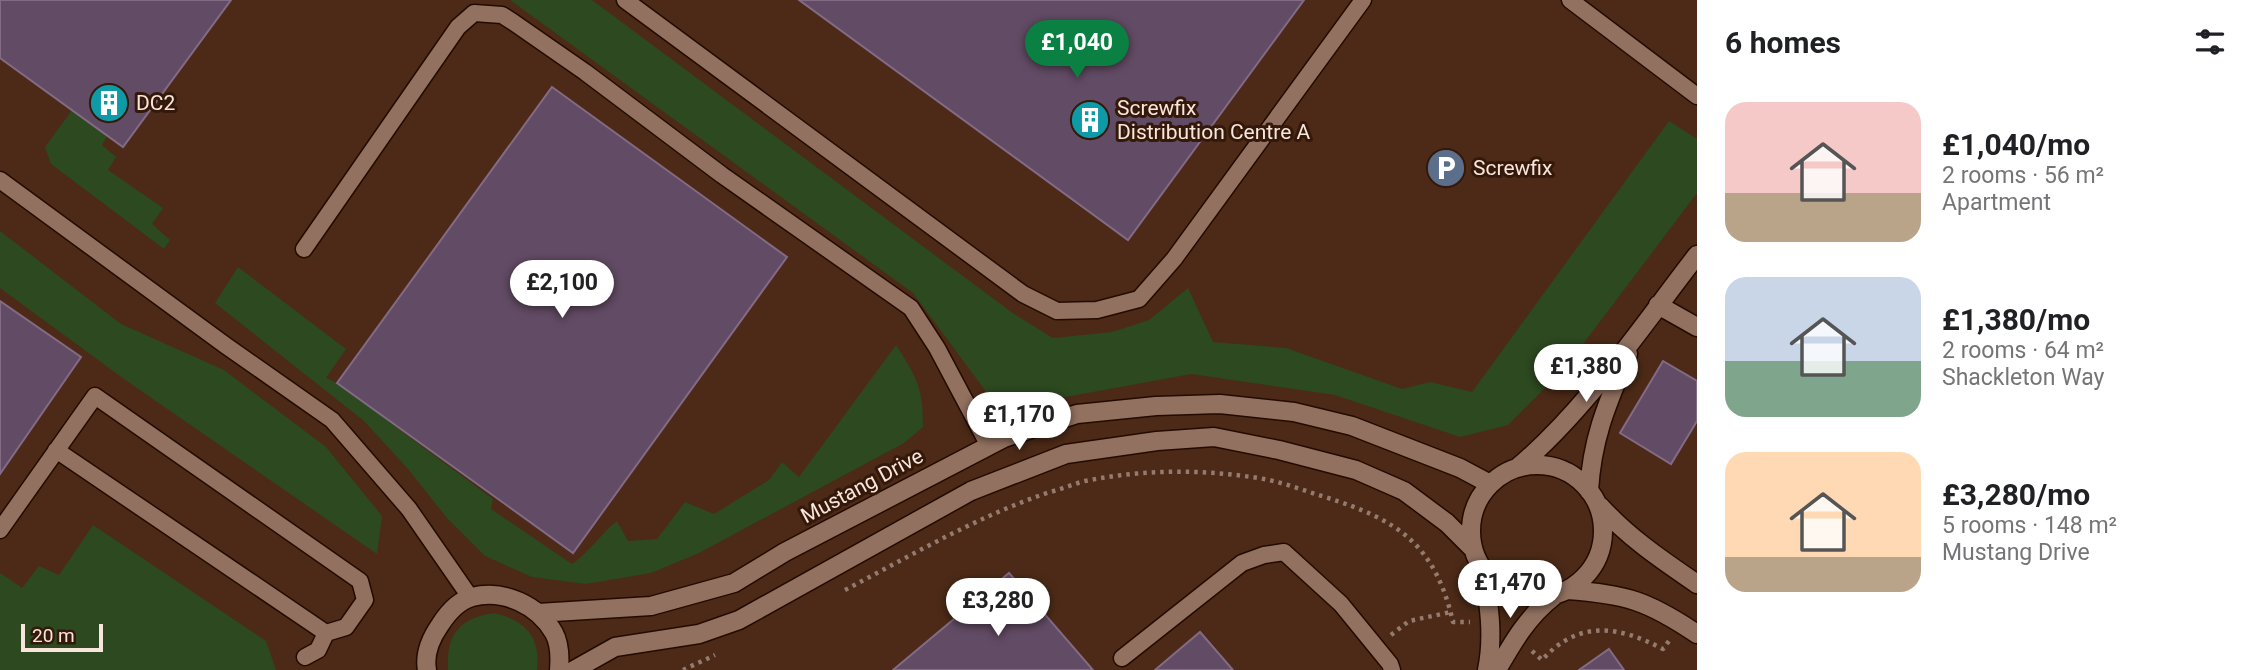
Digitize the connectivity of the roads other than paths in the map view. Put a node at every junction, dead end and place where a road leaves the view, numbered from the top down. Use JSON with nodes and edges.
{"nodes":[{"id":1,"x":625,"y":0,"type":"edge"},
{"id":2,"x":1363,"y":0,"type":"edge"},
{"id":3,"x":1570,"y":0,"type":"edge"},
{"id":4,"x":1697,"y":96,"type":"edge"},
{"id":5,"x":0,"y":180,"type":"edge"},
{"id":6,"x":304,"y":249,"type":"dead end"},
{"id":7,"x":1697,"y":255,"type":"edge"},
{"id":8,"x":1658,"y":305,"type":"junction"},
{"id":9,"x":1697,"y":327,"type":"edge"},
{"id":10,"x":1638,"y":332,"type":"junction"},
{"id":11,"x":989,"y":446,"type":"junction"},
{"id":12,"x":56,"y":450,"type":"junction"},
{"id":13,"x":1517,"y":468,"type":"junction"},
{"id":14,"x":1490,"y":484,"type":"junction"},
{"id":15,"x":1592,"y":496,"type":"junction"},
{"id":16,"x":0,"y":530,"type":"edge"},
{"id":17,"x":1473,"y":549,"type":"junction"},
{"id":18,"x":1483,"y":570,"type":"junction"},
{"id":19,"x":1697,"y":584,"type":"edge"},
{"id":20,"x":1562,"y":592,"type":"junction"},
{"id":21,"x":470,"y":597,"type":"junction"},
{"id":22,"x":538,"y":613,"type":"junction"},
{"id":23,"x":326,"y":633,"type":"junction"},
{"id":24,"x":1697,"y":634,"type":"edge"},
{"id":25,"x":305,"y":657,"type":"dead end"},
{"id":26,"x":1122,"y":658,"type":"dead end"},
{"id":27,"x":427,"y":670,"type":"edge"},
{"id":28,"x":559,"y":670,"type":"edge"},
{"id":29,"x":574,"y":670,"type":"edge"},
{"id":30,"x":1392,"y":670,"type":"edge"},
{"id":31,"x":1487,"y":670,"type":"edge"},
{"id":32,"x":1497,"y":670,"type":"edge"}],
"edges":[{"from":1,"to":2,"type":"lane"},
{"from":3,"to":4,"type":"lane"},
{"from":5,"to":21,"type":"lane"},
{"from":6,"to":11,"type":"lane"},
{"from":7,"to":8,"type":"street"},
{"from":8,"to":9,"type":"street"},
{"from":8,"to":10,"type":"street"},
{"from":10,"to":13,"type":"street"},
{"from":10,"to":15,"type":"street"},
{"from":11,"to":14,"type":"street","name":"Mustang Drive"},
{"from":11,"to":22,"type":"street","name":"Mustang Drive"},
{"from":12,"to":16,"type":"lane"},
{"from":12,"to":23,"type":"lane"},
{"from":12,"to":23,"type":"lane"},
{"from":13,"to":14,"type":"street"},
{"from":13,"to":15,"type":"street"},
{"from":14,"to":17,"type":"street"},
{"from":15,"to":19,"type":"street"},
{"from":15,"to":20,"type":"street"},
{"from":17,"to":18,"type":"street"},
{"from":17,"to":29,"type":"street"},
{"from":18,"to":20,"type":"street"},
{"from":18,"to":31,"type":"street"},
{"from":20,"to":24,"type":"street"},
{"from":20,"to":32,"type":"street"},
{"from":21,"to":22,"type":"street"},
{"from":21,"to":27,"type":"street"},
{"from":22,"to":28,"type":"street"},
{"from":23,"to":25,"type":"lane"},
{"from":26,"to":30,"type":"lane"}]}
